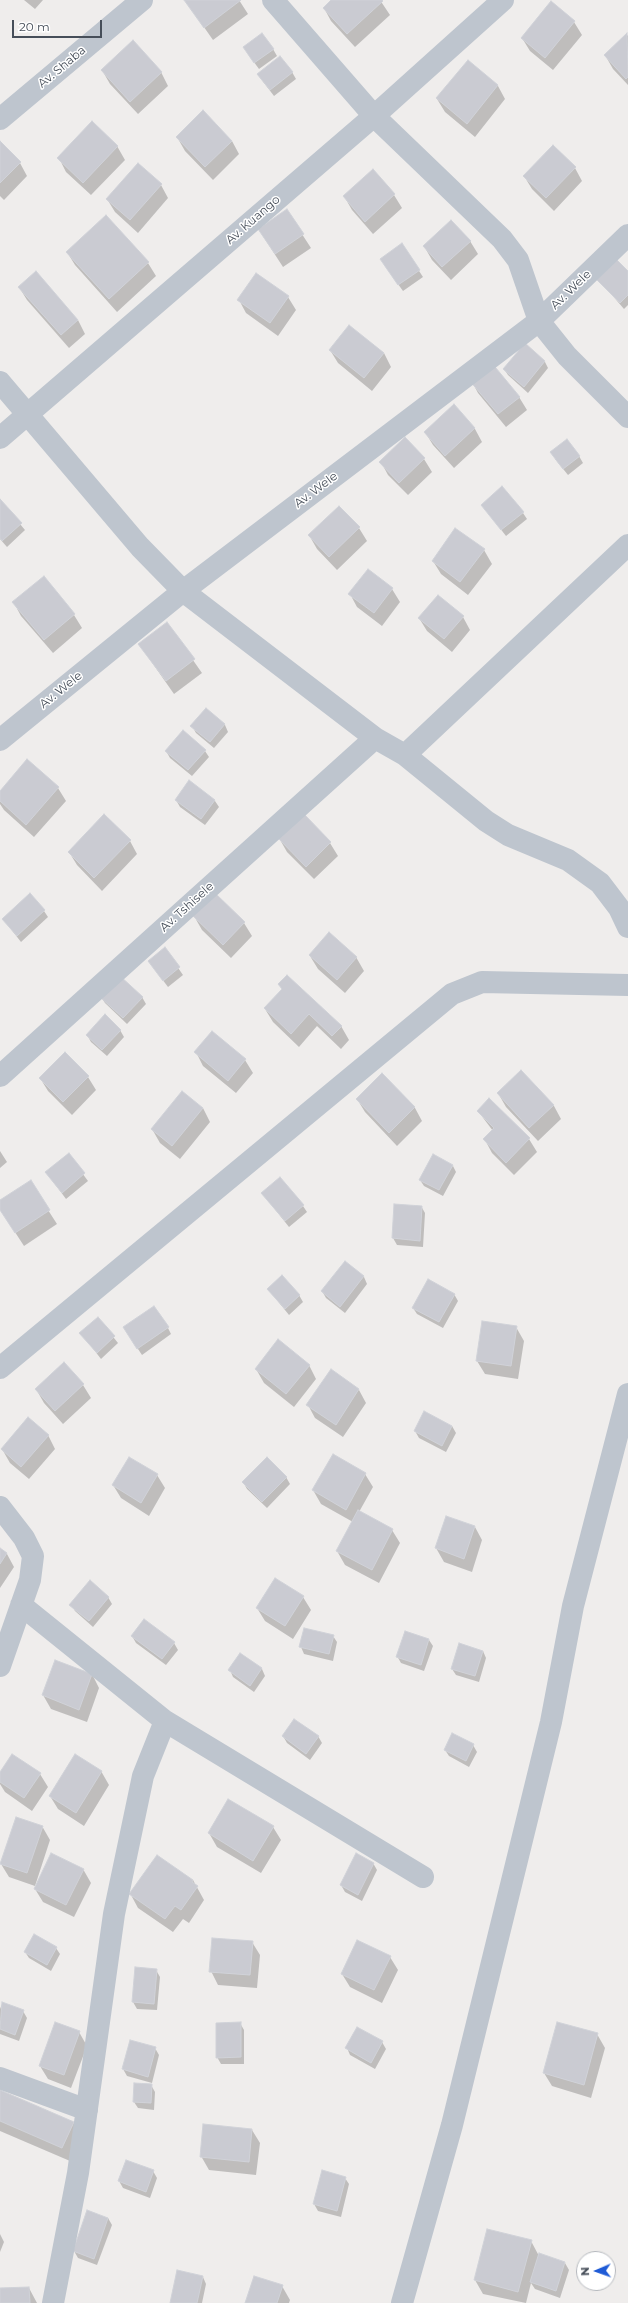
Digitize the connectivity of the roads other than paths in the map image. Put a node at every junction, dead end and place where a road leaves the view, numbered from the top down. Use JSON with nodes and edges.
{"nodes":[{"id":1,"x":142,"y":0,"type":"edge"},
{"id":2,"x":273,"y":0,"type":"edge"},
{"id":3,"x":503,"y":0,"type":"edge"},
{"id":4,"x":374,"y":116,"type":"junction"},
{"id":5,"x":0,"y":119,"type":"edge"},
{"id":6,"x":628,"y":235,"type":"edge"},
{"id":7,"x":539,"y":322,"type":"junction"},
{"id":8,"x":0,"y":382,"type":"edge"},
{"id":9,"x":28,"y":414,"type":"junction"},
{"id":10,"x":628,"y":417,"type":"edge"},
{"id":11,"x":0,"y":438,"type":"edge"},
{"id":12,"x":628,"y":545,"type":"edge"},
{"id":13,"x":183,"y":592,"type":"junction"},
{"id":14,"x":375,"y":738,"type":"junction"},
{"id":15,"x":0,"y":740,"type":"edge"},
{"id":16,"x":405,"y":755,"type":"junction"},
{"id":17,"x":628,"y":927,"type":"edge"},
{"id":18,"x":628,"y":985,"type":"edge"},
{"id":19,"x":0,"y":1076,"type":"edge"},
{"id":20,"x":0,"y":1368,"type":"edge"},
{"id":21,"x":628,"y":1394,"type":"edge"},
{"id":22,"x":0,"y":1507,"type":"edge"},
{"id":23,"x":21,"y":1605,"type":"junction"},
{"id":24,"x":0,"y":1666,"type":"edge"},
{"id":25,"x":165,"y":1721,"type":"junction"},
{"id":26,"x":423,"y":1877,"type":"dead end"},
{"id":27,"x":0,"y":2078,"type":"edge"},
{"id":28,"x":87,"y":2110,"type":"junction"},
{"id":29,"x":53,"y":2303,"type":"edge"},
{"id":30,"x":402,"y":2303,"type":"edge"}],
"edges":[{"from":1,"to":5,"type":"street","name":"Av. Shaba"},
{"from":2,"to":4,"type":"street"},
{"from":3,"to":4,"type":"street","name":"Av. Kuango"},
{"from":4,"to":7,"type":"street"},
{"from":4,"to":9,"type":"street","name":"Av. Kuango"},
{"from":6,"to":7,"type":"street","name":"Av. Wele"},
{"from":7,"to":10,"type":"street"},
{"from":7,"to":13,"type":"street","name":"Av. Wele"},
{"from":8,"to":9,"type":"street"},
{"from":9,"to":11,"type":"street","name":"Av. Kuango"},
{"from":9,"to":13,"type":"street"},
{"from":12,"to":16,"type":"street"},
{"from":13,"to":14,"type":"street"},
{"from":13,"to":15,"type":"street","name":"Av. Wele"},
{"from":14,"to":16,"type":"street"},
{"from":14,"to":19,"type":"street","name":"Av. Tshisele"},
{"from":16,"to":17,"type":"street"},
{"from":18,"to":20,"type":"street"},
{"from":21,"to":30,"type":"street"},
{"from":22,"to":23,"type":"street"},
{"from":23,"to":24,"type":"street"},
{"from":23,"to":25,"type":"street"},
{"from":25,"to":26,"type":"street"},
{"from":25,"to":28,"type":"street"},
{"from":27,"to":28,"type":"street"},
{"from":28,"to":29,"type":"street"}]}
